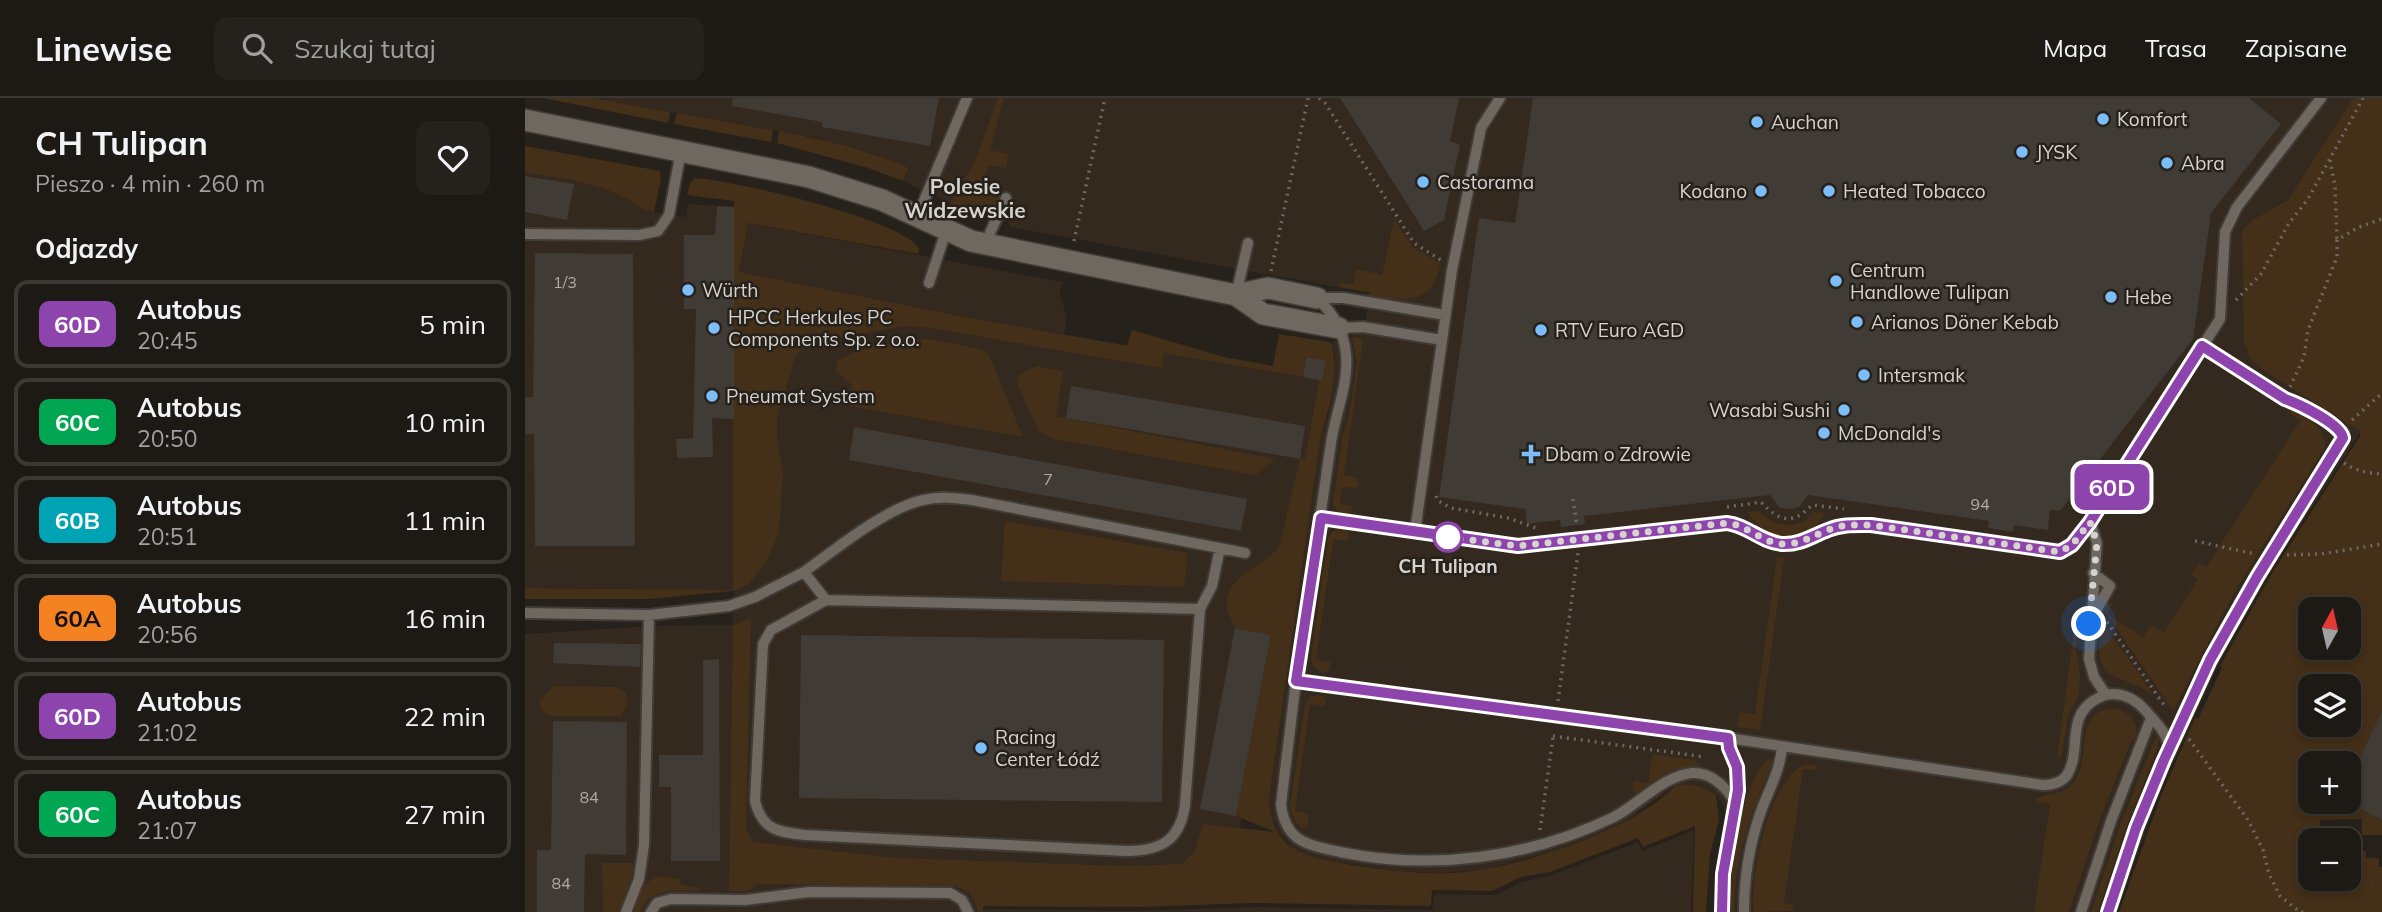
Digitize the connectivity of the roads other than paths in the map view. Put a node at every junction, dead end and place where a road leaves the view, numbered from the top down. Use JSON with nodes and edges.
{"nodes":[{"id":1,"x":967,"y":98,"type":"edge"},
{"id":2,"x":1500,"y":98,"type":"edge"},
{"id":3,"x":2322,"y":98,"type":"edge"},
{"id":4,"x":525,"y":120,"type":"edge"},
{"id":5,"x":681,"y":151,"type":"junction"},
{"id":6,"x":1006,"y":198,"type":"dead end"},
{"id":7,"x":918,"y":215,"type":"junction"},
{"id":8,"x":946,"y":231,"type":"junction"},
{"id":9,"x":525,"y":234,"type":"edge"},
{"id":10,"x":1248,"y":243,"type":"dead end"},
{"id":11,"x":985,"y":244,"type":"junction"},
{"id":12,"x":929,"y":283,"type":"dead end"},
{"id":13,"x":1236,"y":295,"type":"junction"},
{"id":14,"x":1318,"y":298,"type":"junction"},
{"id":15,"x":1445,"y":315,"type":"junction"},
{"id":16,"x":1339,"y":328,"type":"junction"},
{"id":17,"x":1442,"y":340,"type":"junction"},
{"id":18,"x":2202,"y":346,"type":"junction"},
{"id":19,"x":1321,"y":518,"type":"junction"},
{"id":20,"x":2090,"y":522,"type":"junction"},
{"id":21,"x":1415,"y":532,"type":"junction"},
{"id":22,"x":1220,"y":548,"type":"junction"},
{"id":23,"x":1245,"y":553,"type":"dead end"},
{"id":24,"x":804,"y":572,"type":"junction"},
{"id":25,"x":2093,"y":573,"type":"junction"},
{"id":26,"x":826,"y":600,"type":"junction"},
{"id":27,"x":1200,"y":609,"type":"junction"},
{"id":28,"x":525,"y":613,"type":"edge"},
{"id":29,"x":649,"y":615,"type":"junction"},
{"id":30,"x":2089,"y":624,"type":"junction"},
{"id":31,"x":1296,"y":681,"type":"junction"},
{"id":32,"x":2106,"y":695,"type":"junction"},
{"id":33,"x":2151,"y":718,"type":"junction"},
{"id":34,"x":1728,"y":738,"type":"junction"},
{"id":35,"x":2169,"y":746,"type":"junction"},
{"id":36,"x":1782,"y":747,"type":"junction"},
{"id":37,"x":1737,"y":805,"type":"junction"},
{"id":38,"x":627,"y":912,"type":"edge"},
{"id":39,"x":651,"y":912,"type":"edge"},
{"id":40,"x":968,"y":912,"type":"edge"},
{"id":41,"x":1722,"y":912,"type":"edge"},
{"id":42,"x":1744,"y":912,"type":"edge"},
{"id":43,"x":2081,"y":912,"type":"edge"},
{"id":44,"x":2108,"y":912,"type":"edge"}],
"edges":[{"from":1,"to":7,"type":"lane"},
{"from":2,"to":15,"type":"lane"},
{"from":3,"to":18,"type":"lane"},
{"from":4,"to":5,"type":"street"},
{"from":5,"to":7,"type":"street"},
{"from":5,"to":9,"type":"lane"},
{"from":6,"to":11,"type":"lane"},
{"from":7,"to":8,"type":"street"},
{"from":8,"to":11,"type":"street"},
{"from":8,"to":12,"type":"lane"},
{"from":10,"to":13,"type":"lane"},
{"from":11,"to":13,"type":"street"},
{"from":13,"to":14,"type":"street"},
{"from":13,"to":16,"type":"street"},
{"from":14,"to":15,"type":"lane"},
{"from":14,"to":16,"type":"lane"},
{"from":15,"to":17,"type":"lane"},
{"from":16,"to":17,"type":"lane"},
{"from":16,"to":19,"type":"lane"},
{"from":17,"to":21,"type":"lane"},
{"from":18,"to":20,"type":"lane"},
{"from":18,"to":35,"type":"lane"},
{"from":19,"to":21,"type":"lane"},
{"from":19,"to":31,"type":"lane"},
{"from":20,"to":21,"type":"lane"},
{"from":20,"to":25,"type":"lane"},
{"from":22,"to":23,"type":"lane"},
{"from":22,"to":24,"type":"lane"},
{"from":22,"to":27,"type":"lane"},
{"from":24,"to":26,"type":"lane"},
{"from":24,"to":29,"type":"lane"},
{"from":25,"to":30,"type":"lane"},
{"from":25,"to":30,"type":"lane"},
{"from":26,"to":27,"type":"lane"},
{"from":26,"to":27,"type":"lane"},
{"from":28,"to":29,"type":"lane"},
{"from":29,"to":38,"type":"lane"},
{"from":30,"to":32,"type":"lane"},
{"from":31,"to":34,"type":"lane"},
{"from":31,"to":37,"type":"lane"},
{"from":32,"to":33,"type":"lane"},
{"from":32,"to":36,"type":"lane"},
{"from":33,"to":35,"type":"lane"},
{"from":33,"to":43,"type":"lane"},
{"from":34,"to":36,"type":"lane"},
{"from":34,"to":37,"type":"lane"},
{"from":35,"to":44,"type":"lane"},
{"from":36,"to":42,"type":"lane"},
{"from":37,"to":41,"type":"lane"},
{"from":39,"to":40,"type":"lane"}]}
